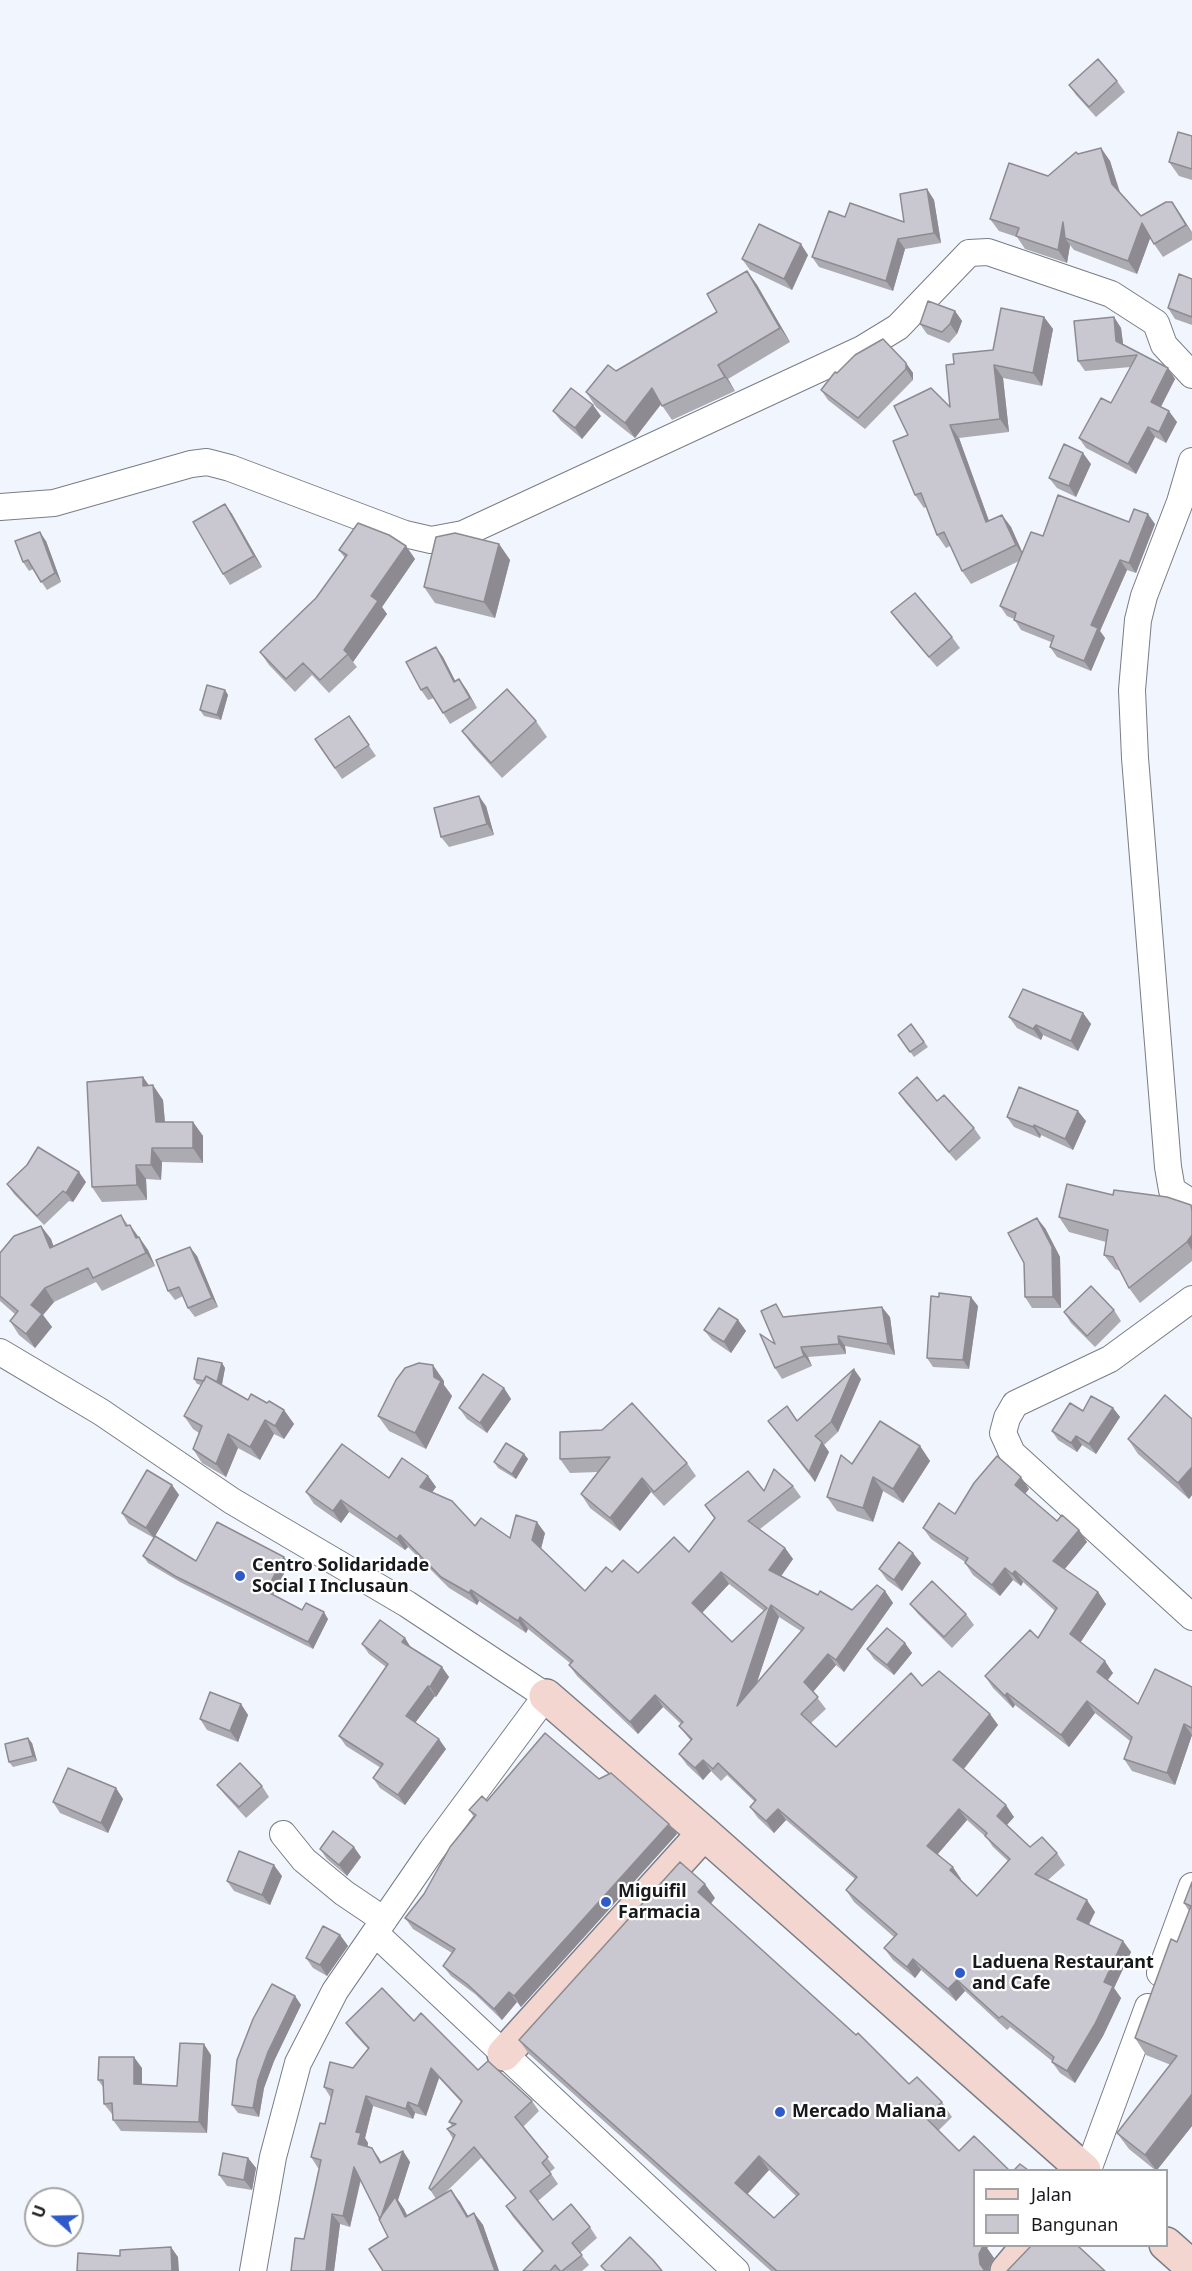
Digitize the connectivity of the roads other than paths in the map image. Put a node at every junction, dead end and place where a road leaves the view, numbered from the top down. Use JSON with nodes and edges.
{"nodes":[{"id":1,"x":1192,"y":375,"type":"edge"},
{"id":2,"x":1192,"y":461,"type":"edge"},
{"id":3,"x":0,"y":507,"type":"edge"},
{"id":4,"x":1192,"y":1203,"type":"edge"},
{"id":5,"x":1192,"y":1299,"type":"edge"},
{"id":6,"x":0,"y":1352,"type":"edge"},
{"id":7,"x":1192,"y":1617,"type":"edge"},
{"id":8,"x":546,"y":1696,"type":"junction"},
{"id":9,"x":704,"y":1833,"type":"junction"},
{"id":10,"x":283,"y":1834,"type":"dead end"},
{"id":11,"x":1192,"y":1886,"type":"edge"},
{"id":12,"x":379,"y":1926,"type":"junction"},
{"id":13,"x":504,"y":2054,"type":"junction"},
{"id":14,"x":1085,"y":2169,"type":"edge"},
{"id":15,"x":1086,"y":2169,"type":"edge"},
{"id":16,"x":1168,"y":2245,"type":"edge"},
{"id":17,"x":1027,"y":2247,"type":"edge"},
{"id":18,"x":1192,"y":2267,"type":"edge"},
{"id":19,"x":253,"y":2271,"type":"edge"},
{"id":20,"x":736,"y":2271,"type":"edge"},
{"id":21,"x":1007,"y":2271,"type":"edge"}],
"edges":[{"from":1,"to":3,"type":"street"},
{"from":2,"to":4,"type":"street"},
{"from":5,"to":7,"type":"street"},
{"from":6,"to":8,"type":"street"},
{"from":8,"to":9,"type":"street"},
{"from":8,"to":12,"type":"street"},
{"from":9,"to":13,"type":"street"},
{"from":9,"to":14,"type":"street"},
{"from":10,"to":12,"type":"street"},
{"from":11,"to":15,"type":"street"},
{"from":12,"to":13,"type":"street"},
{"from":12,"to":19,"type":"street"},
{"from":13,"to":20,"type":"street"},
{"from":16,"to":18,"type":"street"},
{"from":17,"to":21,"type":"street"}]}
